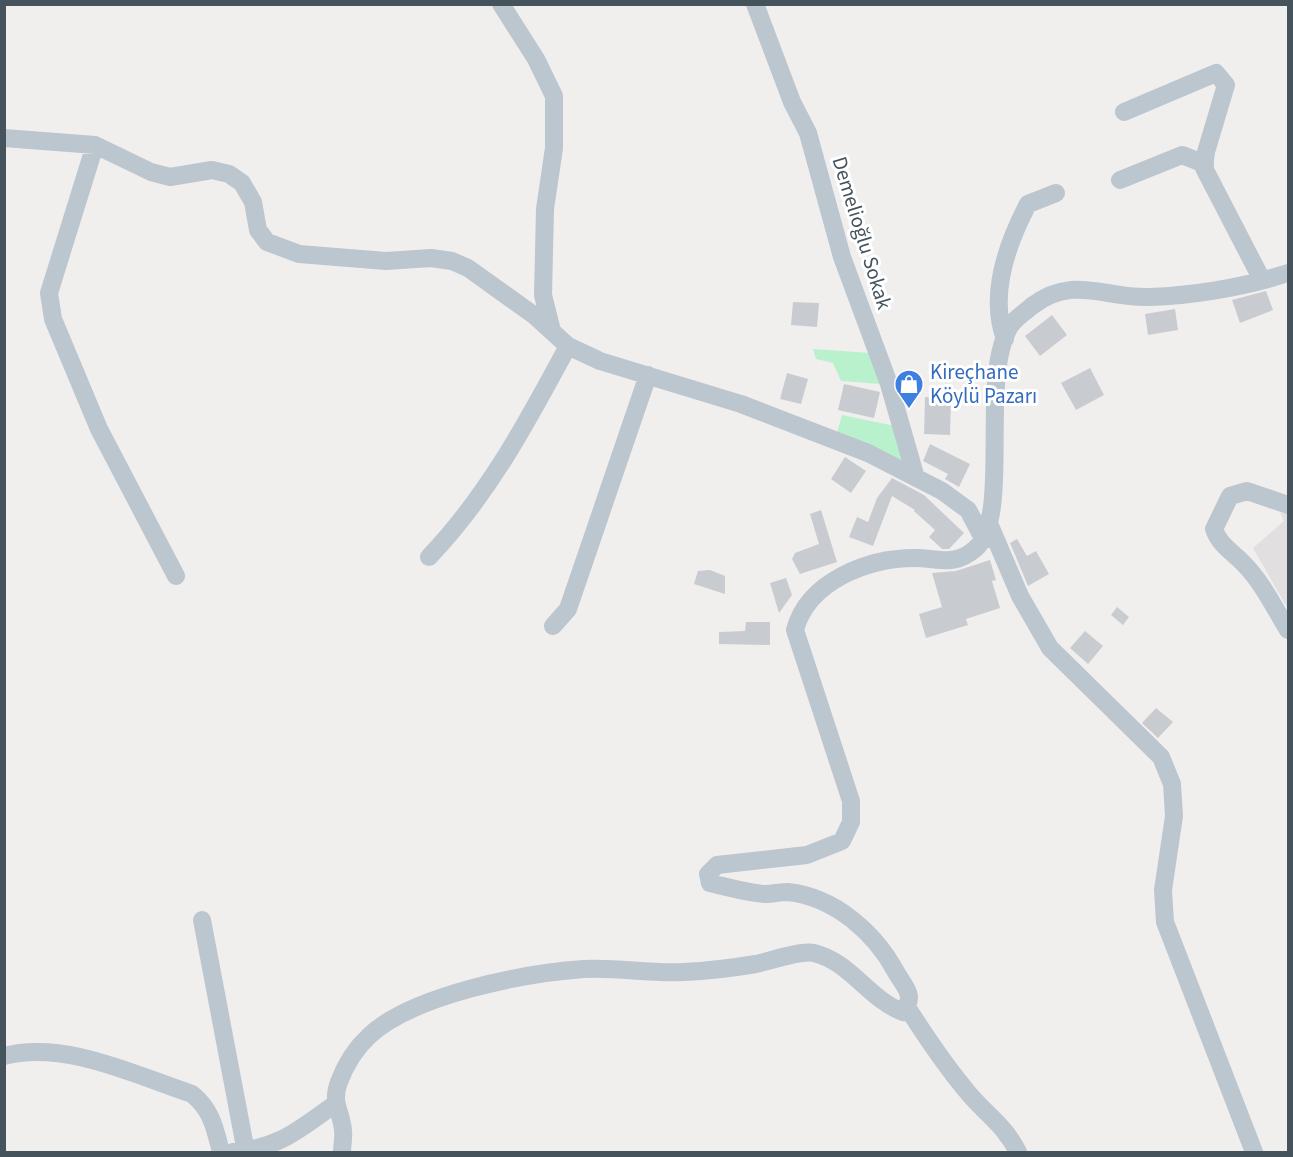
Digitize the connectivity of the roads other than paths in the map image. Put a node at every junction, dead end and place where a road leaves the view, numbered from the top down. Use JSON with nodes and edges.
{"nodes":[{"id":1,"x":501,"y":4,"type":"edge"},
{"id":2,"x":755,"y":4,"type":"edge"},
{"id":3,"x":1124,"y":112,"type":"dead end"},
{"id":4,"x":4,"y":138,"type":"edge"},
{"id":5,"x":95,"y":145,"type":"junction"},
{"id":6,"x":1205,"y":164,"type":"junction"},
{"id":7,"x":1120,"y":180,"type":"dead end"},
{"id":8,"x":1056,"y":193,"type":"dead end"},
{"id":9,"x":1288,"y":273,"type":"edge"},
{"id":10,"x":1262,"y":280,"type":"junction"},
{"id":11,"x":552,"y":332,"type":"junction"},
{"id":12,"x":1005,"y":339,"type":"junction"},
{"id":13,"x":568,"y":346,"type":"junction"},
{"id":14,"x":648,"y":375,"type":"junction"},
{"id":15,"x":916,"y":478,"type":"junction"},
{"id":16,"x":1288,"y":505,"type":"edge"},
{"id":17,"x":988,"y":521,"type":"junction"},
{"id":18,"x":984,"y":540,"type":"junction"},
{"id":19,"x":429,"y":557,"type":"dead end"},
{"id":20,"x":176,"y":576,"type":"dead end"},
{"id":21,"x":553,"y":626,"type":"dead end"},
{"id":22,"x":1288,"y":630,"type":"edge"},
{"id":23,"x":202,"y":920,"type":"dead end"},
{"id":24,"x":907,"y":1007,"type":"junction"},
{"id":25,"x":4,"y":1056,"type":"edge"},
{"id":26,"x":335,"y":1104,"type":"junction"},
{"id":27,"x":245,"y":1151,"type":"edge"},
{"id":28,"x":215,"y":1152,"type":"edge"},
{"id":29,"x":221,"y":1152,"type":"edge"},
{"id":30,"x":342,"y":1152,"type":"edge"},
{"id":31,"x":1018,"y":1152,"type":"edge"},
{"id":32,"x":1254,"y":1152,"type":"edge"}],
"edges":[{"from":1,"to":11,"type":"street"},
{"from":2,"to":15,"type":"street","name":"Demelioğlu Sokak"},
{"from":3,"to":6,"type":"street"},
{"from":4,"to":5,"type":"street"},
{"from":5,"to":11,"type":"street"},
{"from":5,"to":20,"type":"street"},
{"from":6,"to":7,"type":"street"},
{"from":6,"to":10,"type":"street"},
{"from":8,"to":12,"type":"street"},
{"from":9,"to":10,"type":"street"},
{"from":10,"to":12,"type":"street"},
{"from":11,"to":13,"type":"street"},
{"from":12,"to":17,"type":"street"},
{"from":13,"to":14,"type":"street"},
{"from":13,"to":19,"type":"street"},
{"from":14,"to":15,"type":"street"},
{"from":14,"to":21,"type":"street"},
{"from":15,"to":18,"type":"street"},
{"from":16,"to":22,"type":"street"},
{"from":17,"to":18,"type":"street"},
{"from":17,"to":32,"type":"street"},
{"from":18,"to":24,"type":"street"},
{"from":23,"to":27,"type":"street"},
{"from":24,"to":26,"type":"street"},
{"from":24,"to":31,"type":"street"},
{"from":25,"to":29,"type":"street"},
{"from":26,"to":27,"type":"street"},
{"from":26,"to":30,"type":"street"},
{"from":27,"to":29,"type":"street"},
{"from":28,"to":29,"type":"street"}]}
